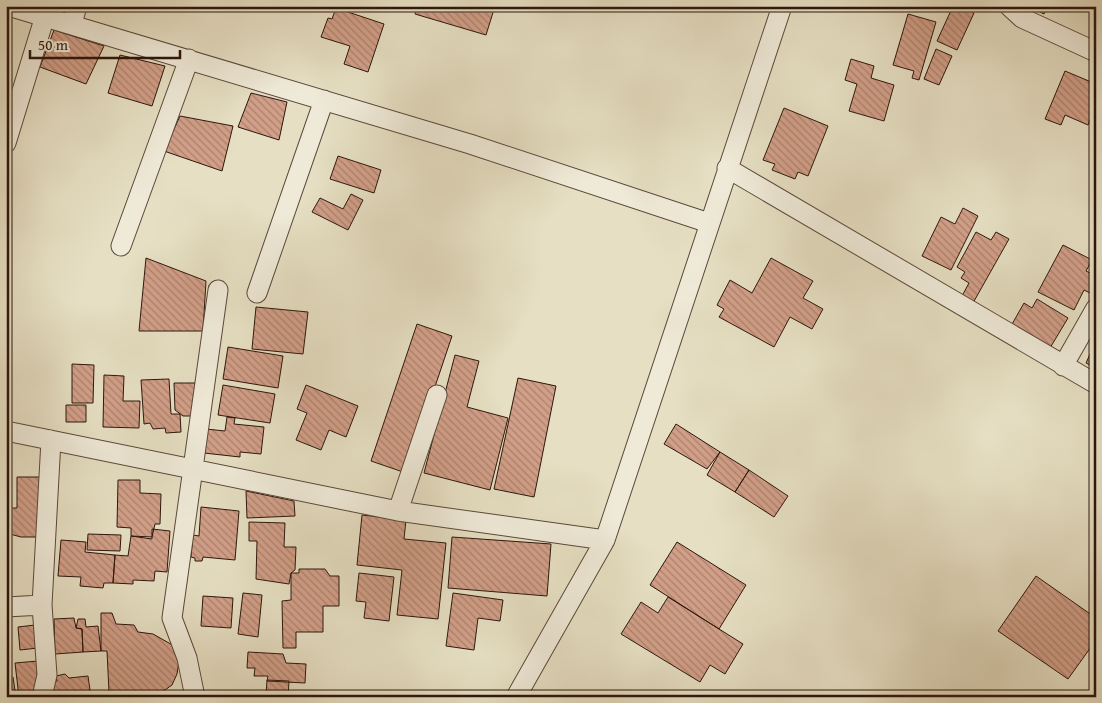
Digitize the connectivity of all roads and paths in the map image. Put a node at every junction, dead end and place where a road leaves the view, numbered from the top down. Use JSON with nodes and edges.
{"nodes":[{"id":1,"x":8,"y":6,"type":"edge"},
{"id":2,"x":782,"y":6,"type":"edge"},
{"id":3,"x":1009,"y":6,"type":"edge"},
{"id":4,"x":74,"y":15,"type":"edge"},
{"id":5,"x":45,"y":16,"type":"junction"},
{"id":6,"x":1096,"y":52,"type":"edge"},
{"id":7,"x":189,"y":60,"type":"junction"},
{"id":8,"x":324,"y":100,"type":"junction"},
{"id":9,"x":6,"y":143,"type":"edge"},
{"id":10,"x":727,"y":168,"type":"junction"},
{"id":11,"x":695,"y":219,"type":"junction"},
{"id":12,"x":121,"y":246,"type":"dead end"},
{"id":13,"x":218,"y":290,"type":"dead end"},
{"id":14,"x":257,"y":293,"type":"dead end"},
{"id":15,"x":1096,"y":308,"type":"edge"},
{"id":16,"x":1063,"y":366,"type":"junction"},
{"id":17,"x":1096,"y":384,"type":"edge"},
{"id":18,"x":437,"y":395,"type":"dead end"},
{"id":19,"x":6,"y":431,"type":"edge"},
{"id":20,"x":51,"y":440,"type":"junction"},
{"id":21,"x":193,"y":469,"type":"junction"},
{"id":22,"x":398,"y":511,"type":"junction"},
{"id":23,"x":606,"y":540,"type":"junction"},
{"id":24,"x":42,"y":605,"type":"junction"},
{"id":25,"x":6,"y":607,"type":"edge"},
{"id":26,"x":42,"y":697,"type":"edge"},
{"id":27,"x":195,"y":697,"type":"edge"},
{"id":28,"x":516,"y":697,"type":"edge"}],
"edges":[{"from":1,"to":5,"type":"street"},
{"from":2,"to":10,"type":"street"},
{"from":3,"to":6,"type":"street"},
{"from":4,"to":5,"type":"street"},
{"from":4,"to":7,"type":"street"},
{"from":5,"to":9,"type":"street"},
{"from":7,"to":8,"type":"street"},
{"from":7,"to":12,"type":"street"},
{"from":8,"to":11,"type":"street"},
{"from":8,"to":14,"type":"street"},
{"from":10,"to":11,"type":"street"},
{"from":10,"to":16,"type":"street"},
{"from":11,"to":23,"type":"street"},
{"from":13,"to":21,"type":"street"},
{"from":15,"to":16,"type":"street"},
{"from":16,"to":17,"type":"street"},
{"from":18,"to":22,"type":"street"},
{"from":19,"to":20,"type":"street"},
{"from":20,"to":21,"type":"street"},
{"from":20,"to":24,"type":"street"},
{"from":21,"to":22,"type":"street"},
{"from":21,"to":27,"type":"street"},
{"from":22,"to":23,"type":"street"},
{"from":23,"to":28,"type":"street"},
{"from":24,"to":25,"type":"street"},
{"from":24,"to":26,"type":"street"}]}
